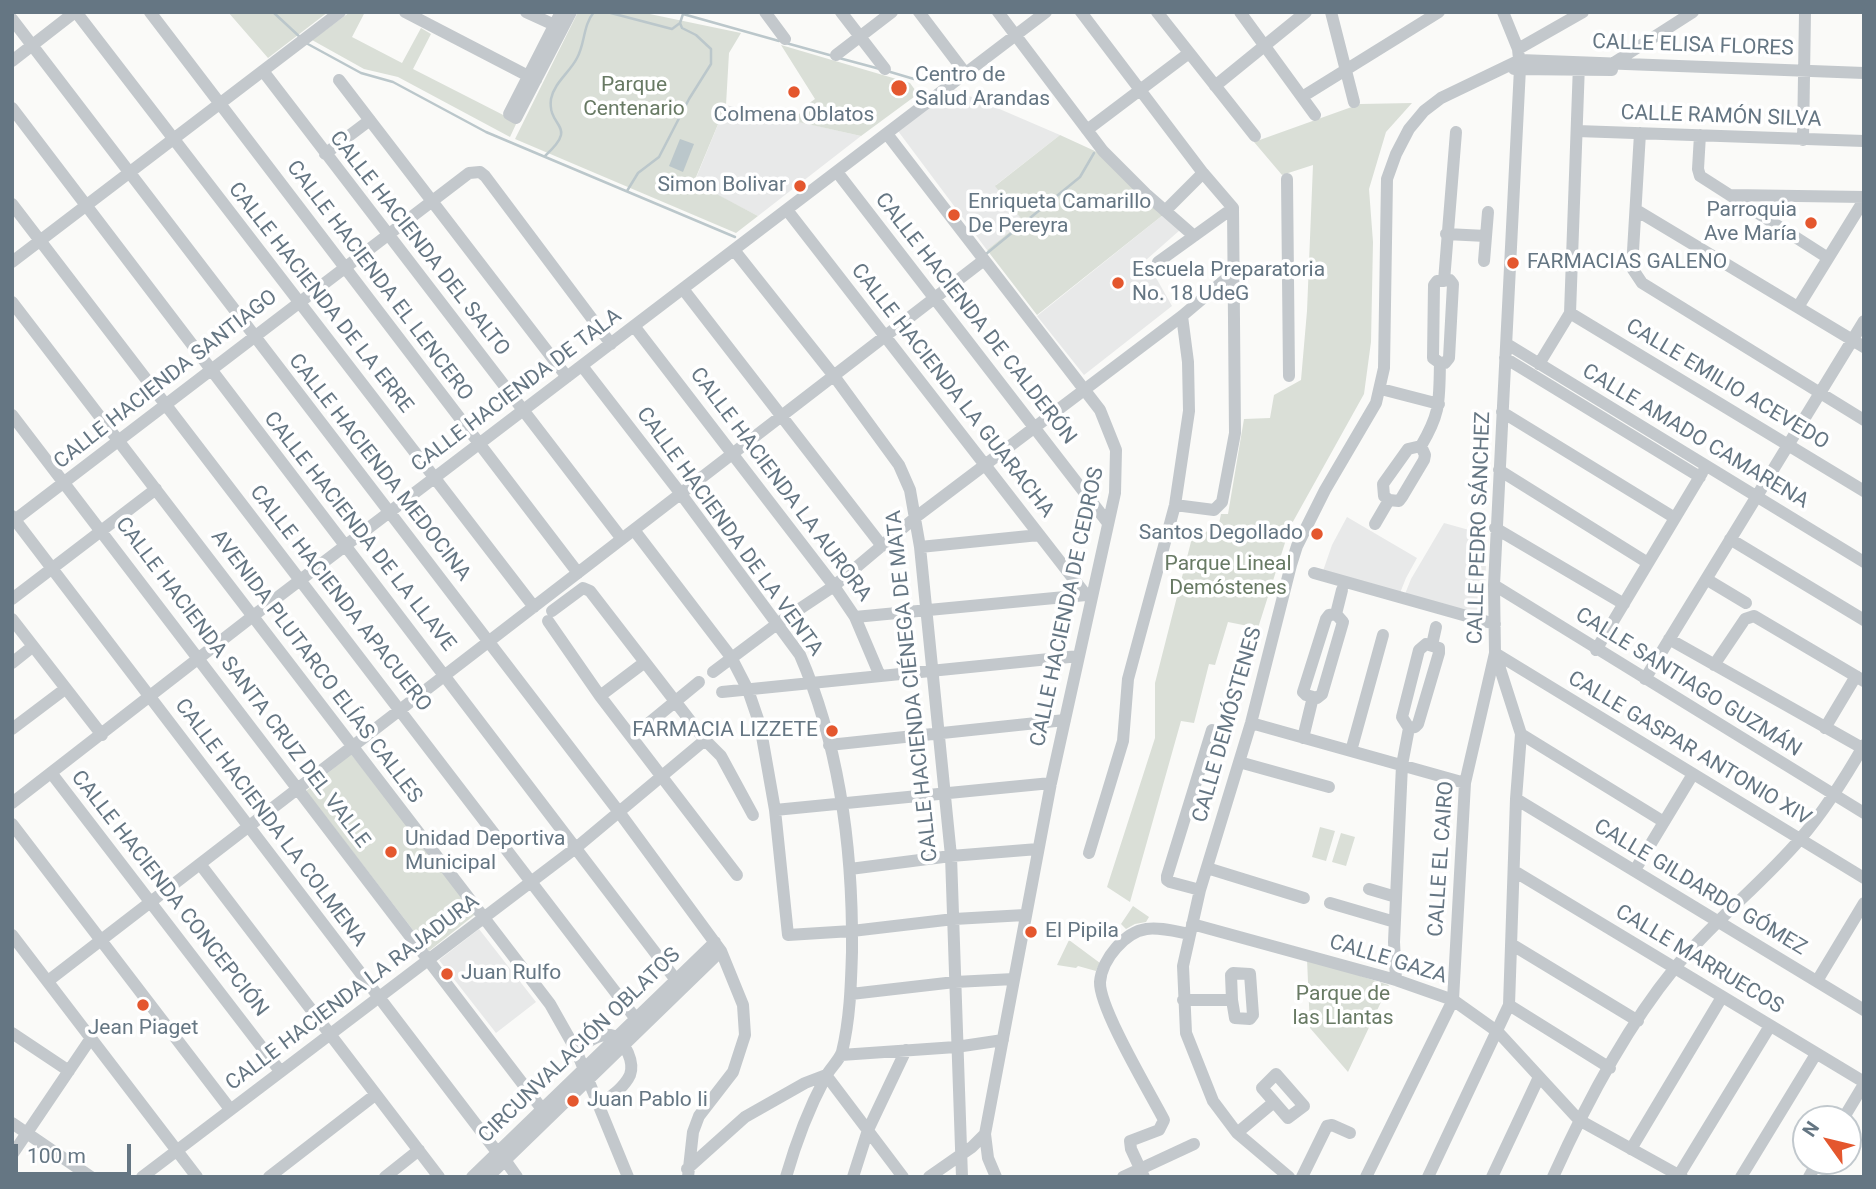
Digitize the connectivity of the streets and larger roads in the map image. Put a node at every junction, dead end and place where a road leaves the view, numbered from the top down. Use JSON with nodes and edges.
{"nodes":[{"id":1,"x":76,"y":12,"type":"edge"},
{"id":2,"x":150,"y":12,"type":"edge"},
{"id":3,"x":340,"y":12,"type":"edge"},
{"id":4,"x":405,"y":12,"type":"edge"},
{"id":5,"x":526,"y":12,"type":"edge"},
{"id":6,"x":561,"y":12,"type":"edge"},
{"id":7,"x":571,"y":12,"type":"edge"},
{"id":8,"x":765,"y":12,"type":"edge"},
{"id":9,"x":841,"y":12,"type":"edge"},
{"id":10,"x":892,"y":12,"type":"edge"},
{"id":11,"x":919,"y":12,"type":"edge"},
{"id":12,"x":998,"y":12,"type":"edge"},
{"id":13,"x":1046,"y":12,"type":"edge"},
{"id":14,"x":1081,"y":12,"type":"edge"},
{"id":15,"x":1240,"y":12,"type":"edge"},
{"id":16,"x":1307,"y":12,"type":"edge"},
{"id":17,"x":1331,"y":12,"type":"edge"},
{"id":18,"x":1439,"y":12,"type":"edge"},
{"id":19,"x":1503,"y":12,"type":"edge"},
{"id":20,"x":1583,"y":12,"type":"edge"},
{"id":21,"x":1693,"y":12,"type":"edge"},
{"id":22,"x":1805,"y":12,"type":"edge"},
{"id":23,"x":1165,"y":15,"type":"edge"},
{"id":24,"x":12,"y":19,"type":"edge"},
{"id":25,"x":558,"y":27,"type":"junction"},
{"id":26,"x":1016,"y":35,"type":"junction"},
{"id":27,"x":860,"y":37,"type":"junction"},
{"id":28,"x":785,"y":38,"type":"dead end"},
{"id":29,"x":1264,"y":45,"type":"junction"},
{"id":30,"x":32,"y":46,"type":"junction"},
{"id":31,"x":1189,"y":53,"type":"junction"},
{"id":32,"x":836,"y":55,"type":"dead end"},
{"id":33,"x":1519,"y":59,"type":"junction"},
{"id":34,"x":12,"y":61,"type":"edge"},
{"id":35,"x":1579,"y":65,"type":"junction"},
{"id":36,"x":1609,"y":66,"type":"junction"},
{"id":37,"x":885,"y":69,"type":"dead end"},
{"id":38,"x":1346,"y":70,"type":"junction"},
{"id":39,"x":262,"y":71,"type":"junction"},
{"id":40,"x":1864,"y":73,"type":"edge"},
{"id":41,"x":966,"y":74,"type":"junction"},
{"id":42,"x":1805,"y":74,"type":"junction"},
{"id":43,"x":532,"y":78,"type":"junction"},
{"id":44,"x":339,"y":79,"type":"dead end"},
{"id":45,"x":1864,"y":81,"type":"edge"},
{"id":46,"x":1215,"y":86,"type":"junction"},
{"id":47,"x":1139,"y":90,"type":"junction"},
{"id":48,"x":1302,"y":97,"type":"junction"},
{"id":49,"x":1354,"y":102,"type":"dead end"},
{"id":50,"x":219,"y":104,"type":"junction"},
{"id":51,"x":12,"y":108,"type":"edge"},
{"id":52,"x":1315,"y":115,"type":"dead end"},
{"id":53,"x":513,"y":116,"type":"dead end"},
{"id":54,"x":370,"y":120,"type":"junction"},
{"id":55,"x":1087,"y":130,"type":"junction"},
{"id":56,"x":1577,"y":131,"type":"junction"},
{"id":57,"x":1456,"y":132,"type":"dead end"},
{"id":58,"x":1640,"y":133,"type":"junction"},
{"id":59,"x":887,"y":134,"type":"junction"},
{"id":60,"x":1700,"y":135,"type":"junction"},
{"id":61,"x":1255,"y":136,"type":"dead end"},
{"id":62,"x":174,"y":139,"type":"junction"},
{"id":63,"x":1802,"y":140,"type":"junction"},
{"id":64,"x":1864,"y":141,"type":"edge"},
{"id":65,"x":326,"y":154,"type":"junction"},
{"id":66,"x":837,"y":172,"type":"junction"},
{"id":67,"x":130,"y":173,"type":"junction"},
{"id":68,"x":1203,"y":173,"type":"junction"},
{"id":69,"x":1287,"y":179,"type":"dead end"},
{"id":70,"x":1730,"y":195,"type":"junction"},
{"id":71,"x":1864,"y":198,"type":"edge"},
{"id":72,"x":432,"y":200,"type":"junction"},
{"id":73,"x":12,"y":204,"type":"edge"},
{"id":74,"x":87,"y":205,"type":"junction"},
{"id":75,"x":1233,"y":208,"type":"junction"},
{"id":76,"x":787,"y":209,"type":"junction"},
{"id":77,"x":1636,"y":210,"type":"junction"},
{"id":78,"x":1165,"y":211,"type":"junction"},
{"id":79,"x":1488,"y":212,"type":"dead end"},
{"id":80,"x":388,"y":233,"type":"junction"},
{"id":81,"x":1446,"y":234,"type":"junction"},
{"id":82,"x":1194,"y":236,"type":"junction"},
{"id":83,"x":1486,"y":236,"type":"junction"},
{"id":84,"x":40,"y":241,"type":"junction"},
{"id":85,"x":734,"y":250,"type":"junction"},
{"id":86,"x":1828,"y":258,"type":"junction"},
{"id":87,"x":984,"y":260,"type":"junction"},
{"id":88,"x":1485,"y":261,"type":"dead end"},
{"id":89,"x":12,"y":262,"type":"edge"},
{"id":90,"x":1158,"y":262,"type":"dead end"},
{"id":91,"x":345,"y":268,"type":"junction"},
{"id":92,"x":1288,"y":271,"type":"junction"},
{"id":93,"x":1234,"y":272,"type":"junction"},
{"id":94,"x":1444,"y":281,"type":"junction"},
{"id":95,"x":683,"y":289,"type":"junction"},
{"id":96,"x":934,"y":299,"type":"junction"},
{"id":97,"x":12,"y":302,"type":"edge"},
{"id":98,"x":299,"y":302,"type":"junction"},
{"id":99,"x":1798,"y":307,"type":"junction"},
{"id":100,"x":1570,"y":313,"type":"junction"},
{"id":101,"x":1182,"y":316,"type":"junction"},
{"id":102,"x":1864,"y":321,"type":"edge"},
{"id":103,"x":634,"y":326,"type":"junction"},
{"id":104,"x":887,"y":336,"type":"junction"},
{"id":105,"x":254,"y":337,"type":"junction"},
{"id":106,"x":1852,"y":340,"type":"junction"},
{"id":107,"x":611,"y":344,"type":"junction"},
{"id":108,"x":1507,"y":344,"type":"junction"},
{"id":109,"x":1864,"y":347,"type":"edge"},
{"id":110,"x":1505,"y":358,"type":"junction"},
{"id":111,"x":1440,"y":363,"type":"junction"},
{"id":112,"x":1539,"y":364,"type":"junction"},
{"id":113,"x":582,"y":366,"type":"junction"},
{"id":114,"x":211,"y":370,"type":"junction"},
{"id":115,"x":834,"y":376,"type":"junction"},
{"id":116,"x":1289,"y":376,"type":"dead end"},
{"id":117,"x":567,"y":377,"type":"junction"},
{"id":118,"x":1084,"y":389,"type":"junction"},
{"id":119,"x":1381,"y":389,"type":"junction"},
{"id":120,"x":1820,"y":393,"type":"junction"},
{"id":121,"x":1439,"y":404,"type":"junction"},
{"id":122,"x":165,"y":405,"type":"junction"},
{"id":123,"x":523,"y":410,"type":"junction"},
{"id":124,"x":1502,"y":412,"type":"junction"},
{"id":125,"x":12,"y":415,"type":"edge"},
{"id":126,"x":782,"y":417,"type":"junction"},
{"id":127,"x":1864,"y":420,"type":"edge"},
{"id":128,"x":1034,"y":427,"type":"junction"},
{"id":129,"x":118,"y":440,"type":"junction"},
{"id":130,"x":479,"y":444,"type":"junction"},
{"id":131,"x":1788,"y":445,"type":"junction"},
{"id":132,"x":1421,"y":446,"type":"junction"},
{"id":133,"x":733,"y":454,"type":"junction"},
{"id":134,"x":986,"y":466,"type":"junction"},
{"id":135,"x":1499,"y":470,"type":"junction"},
{"id":136,"x":1703,"y":472,"type":"junction"},
{"id":137,"x":435,"y":478,"type":"junction"},
{"id":138,"x":65,"y":483,"type":"junction"},
{"id":139,"x":156,"y":489,"type":"junction"},
{"id":140,"x":1864,"y":491,"type":"edge"},
{"id":141,"x":681,"y":494,"type":"junction"},
{"id":142,"x":1756,"y":496,"type":"junction"},
{"id":143,"x":1389,"y":500,"type":"junction"},
{"id":144,"x":1175,"y":505,"type":"junction"},
{"id":145,"x":389,"y":512,"type":"junction"},
{"id":146,"x":916,"y":517,"type":"junction"},
{"id":147,"x":1675,"y":519,"type":"junction"},
{"id":148,"x":13,"y":520,"type":"edge"},
{"id":149,"x":1108,"y":523,"type":"junction"},
{"id":150,"x":1375,"y":524,"type":"dead end"},
{"id":151,"x":1496,"y":528,"type":"junction"},
{"id":152,"x":634,"y":530,"type":"junction"},
{"id":153,"x":101,"y":531,"type":"junction"},
{"id":154,"x":1039,"y":535,"type":"junction"},
{"id":155,"x":622,"y":539,"type":"junction"},
{"id":156,"x":1730,"y":539,"type":"junction"},
{"id":157,"x":347,"y":545,"type":"junction"},
{"id":158,"x":881,"y":547,"type":"junction"},
{"id":159,"x":920,"y":547,"type":"junction"},
{"id":160,"x":1864,"y":562,"type":"edge"},
{"id":161,"x":1648,"y":563,"type":"junction"},
{"id":162,"x":52,"y":567,"type":"junction"},
{"id":163,"x":578,"y":573,"type":"junction"},
{"id":164,"x":1314,"y":573,"type":"dead end"},
{"id":165,"x":302,"y":579,"type":"junction"},
{"id":166,"x":1706,"y":579,"type":"junction"},
{"id":167,"x":1493,"y":585,"type":"junction"},
{"id":168,"x":834,"y":586,"type":"junction"},
{"id":169,"x":1342,"y":590,"type":"dead end"},
{"id":170,"x":1089,"y":596,"type":"junction"},
{"id":171,"x":12,"y":599,"type":"edge"},
{"id":172,"x":1746,"y":603,"type":"dead end"},
{"id":173,"x":1624,"y":604,"type":"junction"},
{"id":174,"x":534,"y":607,"type":"junction"},
{"id":175,"x":925,"y":610,"type":"junction"},
{"id":176,"x":1336,"y":614,"type":"junction"},
{"id":177,"x":253,"y":616,"type":"junction"},
{"id":178,"x":855,"y":617,"type":"junction"},
{"id":179,"x":12,"y":619,"type":"edge"},
{"id":180,"x":1864,"y":620,"type":"edge"},
{"id":181,"x":777,"y":624,"type":"junction"},
{"id":182,"x":1495,"y":624,"type":"junction"},
{"id":183,"x":1436,"y":627,"type":"dead end"},
{"id":184,"x":1383,"y":635,"type":"dead end"},
{"id":185,"x":1669,"y":639,"type":"junction"},
{"id":186,"x":489,"y":642,"type":"junction"},
{"id":187,"x":1432,"y":645,"type":"junction"},
{"id":188,"x":32,"y":647,"type":"junction"},
{"id":189,"x":1597,"y":650,"type":"junction"},
{"id":190,"x":1495,"y":653,"type":"junction"},
{"id":191,"x":1079,"y":656,"type":"junction"},
{"id":192,"x":731,"y":657,"type":"junction"},
{"id":193,"x":198,"y":659,"type":"junction"},
{"id":194,"x":645,"y":662,"type":"junction"},
{"id":195,"x":12,"y":663,"type":"edge"},
{"id":196,"x":1714,"y":665,"type":"junction"},
{"id":197,"x":931,"y":671,"type":"junction"},
{"id":198,"x":713,"y":672,"type":"dead end"},
{"id":199,"x":445,"y":676,"type":"junction"},
{"id":200,"x":880,"y":676,"type":"junction"},
{"id":201,"x":1860,"y":678,"type":"edge"},
{"id":202,"x":1645,"y":679,"type":"junction"},
{"id":203,"x":699,"y":681,"type":"dead end"},
{"id":204,"x":812,"y":683,"type":"junction"},
{"id":205,"x":65,"y":689,"type":"junction"},
{"id":206,"x":748,"y":690,"type":"junction"},
{"id":207,"x":722,"y":692,"type":"dead end"},
{"id":208,"x":600,"y":696,"type":"junction"},
{"id":209,"x":150,"y":697,"type":"junction"},
{"id":210,"x":1313,"y":697,"type":"junction"},
{"id":211,"x":675,"y":701,"type":"junction"},
{"id":212,"x":401,"y":710,"type":"junction"},
{"id":213,"x":1065,"y":720,"type":"junction"},
{"id":214,"x":1251,"y":723,"type":"junction"},
{"id":215,"x":1409,"y":727,"type":"junction"},
{"id":216,"x":1825,"y":728,"type":"junction"},
{"id":217,"x":12,"y":729,"type":"edge"},
{"id":218,"x":1212,"y":730,"type":"dead end"},
{"id":219,"x":1521,"y":734,"type":"junction"},
{"id":220,"x":102,"y":735,"type":"junction"},
{"id":221,"x":938,"y":735,"type":"junction"},
{"id":222,"x":632,"y":737,"type":"junction"},
{"id":223,"x":1303,"y":738,"type":"junction"},
{"id":224,"x":705,"y":740,"type":"junction"},
{"id":225,"x":829,"y":745,"type":"junction"},
{"id":226,"x":352,"y":747,"type":"junction"},
{"id":227,"x":1863,"y":748,"type":"edge"},
{"id":228,"x":1350,"y":751,"type":"junction"},
{"id":229,"x":1239,"y":762,"type":"junction"},
{"id":230,"x":1402,"y":765,"type":"junction"},
{"id":231,"x":52,"y":774,"type":"junction"},
{"id":232,"x":1693,"y":774,"type":"junction"},
{"id":233,"x":661,"y":776,"type":"junction"},
{"id":234,"x":1051,"y":783,"type":"junction"},
{"id":235,"x":1465,"y":783,"type":"junction"},
{"id":236,"x":1329,"y":787,"type":"dead end"},
{"id":237,"x":298,"y":789,"type":"junction"},
{"id":238,"x":944,"y":792,"type":"junction"},
{"id":239,"x":1833,"y":795,"type":"junction"},
{"id":240,"x":1516,"y":799,"type":"junction"},
{"id":241,"x":12,"y":803,"type":"edge"},
{"id":242,"x":841,"y":803,"type":"junction"},
{"id":243,"x":775,"y":810,"type":"junction"},
{"id":244,"x":619,"y":812,"type":"junction"},
{"id":245,"x":1864,"y":813,"type":"edge"},
{"id":246,"x":753,"y":815,"type":"dead end"},
{"id":247,"x":1664,"y":822,"type":"junction"},
{"id":248,"x":12,"y":824,"type":"edge"},
{"id":249,"x":249,"y":827,"type":"junction"},
{"id":250,"x":1800,"y":839,"type":"junction"},
{"id":251,"x":577,"y":847,"type":"junction"},
{"id":252,"x":1038,"y":849,"type":"junction"},
{"id":253,"x":1089,"y":853,"type":"dead end"},
{"id":254,"x":951,"y":856,"type":"junction"},
{"id":255,"x":200,"y":864,"type":"junction"},
{"id":256,"x":1207,"y":868,"type":"junction"},
{"id":257,"x":850,"y":869,"type":"junction"},
{"id":258,"x":1635,"y":870,"type":"junction"},
{"id":259,"x":1514,"y":871,"type":"junction"},
{"id":260,"x":737,"y":875,"type":"dead end"},
{"id":261,"x":1864,"y":878,"type":"edge"},
{"id":262,"x":532,"y":881,"type":"junction"},
{"id":263,"x":1369,"y":889,"type":"dead end"},
{"id":264,"x":1200,"y":890,"type":"junction"},
{"id":265,"x":1396,"y":897,"type":"junction"},
{"id":266,"x":1304,"y":898,"type":"dead end"},
{"id":267,"x":151,"y":902,"type":"junction"},
{"id":268,"x":1329,"y":903,"type":"dead end"},
{"id":269,"x":1864,"y":903,"type":"edge"},
{"id":270,"x":1025,"y":915,"type":"junction"},
{"id":271,"x":485,"y":918,"type":"junction"},
{"id":272,"x":954,"y":919,"type":"junction"},
{"id":273,"x":1395,"y":922,"type":"junction"},
{"id":274,"x":1720,"y":922,"type":"junction"},
{"id":275,"x":1191,"y":929,"type":"junction"},
{"id":276,"x":852,"y":931,"type":"junction"},
{"id":277,"x":12,"y":935,"type":"edge"},
{"id":278,"x":102,"y":940,"type":"junction"},
{"id":279,"x":1511,"y":944,"type":"junction"},
{"id":280,"x":718,"y":947,"type":"junction"},
{"id":281,"x":430,"y":960,"type":"junction"},
{"id":282,"x":1675,"y":968,"type":"junction"},
{"id":283,"x":1014,"y":979,"type":"junction"},
{"id":284,"x":676,"y":980,"type":"junction"},
{"id":285,"x":1396,"y":980,"type":"junction"},
{"id":286,"x":48,"y":981,"type":"junction"},
{"id":287,"x":1817,"y":981,"type":"junction"},
{"id":288,"x":955,"y":982,"type":"junction"},
{"id":289,"x":851,"y":994,"type":"junction"},
{"id":290,"x":378,"y":996,"type":"junction"},
{"id":291,"x":1722,"y":997,"type":"junction"},
{"id":292,"x":1184,"y":1000,"type":"junction"},
{"id":293,"x":1232,"y":1000,"type":"dead end"},
{"id":294,"x":1453,"y":1000,"type":"junction"},
{"id":295,"x":1509,"y":1005,"type":"junction"},
{"id":296,"x":1864,"y":1010,"type":"edge"},
{"id":297,"x":636,"y":1018,"type":"junction"},
{"id":298,"x":1638,"y":1021,"type":"junction"},
{"id":299,"x":1770,"y":1026,"type":"junction"},
{"id":300,"x":1498,"y":1032,"type":"junction"},
{"id":301,"x":12,"y":1033,"type":"edge"},
{"id":302,"x":329,"y":1033,"type":"junction"},
{"id":303,"x":91,"y":1038,"type":"junction"},
{"id":304,"x":1003,"y":1040,"type":"junction"},
{"id":305,"x":620,"y":1041,"type":"junction"},
{"id":306,"x":956,"y":1047,"type":"junction"},
{"id":307,"x":576,"y":1050,"type":"junction"},
{"id":308,"x":906,"y":1050,"type":"junction"},
{"id":309,"x":1816,"y":1054,"type":"junction"},
{"id":310,"x":841,"y":1055,"type":"junction"},
{"id":311,"x":1610,"y":1068,"type":"junction"},
{"id":312,"x":69,"y":1071,"type":"junction"},
{"id":313,"x":280,"y":1071,"type":"junction"},
{"id":314,"x":586,"y":1074,"type":"junction"},
{"id":315,"x":826,"y":1075,"type":"junction"},
{"id":316,"x":1539,"y":1077,"type":"junction"},
{"id":317,"x":1864,"y":1083,"type":"edge"},
{"id":318,"x":375,"y":1095,"type":"junction"},
{"id":319,"x":1274,"y":1102,"type":"junction"},
{"id":320,"x":599,"y":1105,"type":"junction"},
{"id":321,"x":1851,"y":1105,"type":"edge"},
{"id":322,"x":230,"y":1109,"type":"junction"},
{"id":323,"x":542,"y":1109,"type":"junction"},
{"id":324,"x":1579,"y":1120,"type":"junction"},
{"id":325,"x":12,"y":1123,"type":"edge"},
{"id":326,"x":868,"y":1130,"type":"junction"},
{"id":327,"x":27,"y":1133,"type":"junction"},
{"id":328,"x":1237,"y":1133,"type":"junction"},
{"id":329,"x":1350,"y":1133,"type":"dead end"},
{"id":330,"x":985,"y":1134,"type":"junction"},
{"id":331,"x":1194,"y":1144,"type":"dead end"},
{"id":332,"x":1631,"y":1149,"type":"junction"},
{"id":333,"x":176,"y":1150,"type":"junction"},
{"id":334,"x":419,"y":1150,"type":"junction"},
{"id":335,"x":966,"y":1150,"type":"junction"},
{"id":336,"x":12,"y":1155,"type":"edge"},
{"id":337,"x":501,"y":1156,"type":"junction"},
{"id":338,"x":988,"y":1157,"type":"junction"},
{"id":339,"x":688,"y":1173,"type":"edge"},
{"id":340,"x":1142,"y":1173,"type":"edge"},
{"id":341,"x":1556,"y":1176,"type":"edge"},
{"id":342,"x":1681,"y":1176,"type":"edge"},
{"id":343,"x":91,"y":1177,"type":"edge"},
{"id":344,"x":142,"y":1177,"type":"edge"},
{"id":345,"x":197,"y":1177,"type":"edge"},
{"id":346,"x":268,"y":1177,"type":"edge"},
{"id":347,"x":385,"y":1177,"type":"edge"},
{"id":348,"x":439,"y":1177,"type":"edge"},
{"id":349,"x":472,"y":1177,"type":"edge"},
{"id":350,"x":488,"y":1177,"type":"edge"},
{"id":351,"x":517,"y":1177,"type":"edge"},
{"id":352,"x":628,"y":1177,"type":"edge"},
{"id":353,"x":786,"y":1177,"type":"edge"},
{"id":354,"x":853,"y":1177,"type":"edge"},
{"id":355,"x":903,"y":1177,"type":"edge"},
{"id":356,"x":929,"y":1177,"type":"edge"},
{"id":357,"x":962,"y":1177,"type":"edge"},
{"id":358,"x":996,"y":1177,"type":"edge"},
{"id":359,"x":1123,"y":1177,"type":"edge"},
{"id":360,"x":1289,"y":1177,"type":"edge"},
{"id":361,"x":1302,"y":1177,"type":"edge"},
{"id":362,"x":1366,"y":1177,"type":"edge"},
{"id":363,"x":1428,"y":1177,"type":"edge"},
{"id":364,"x":1492,"y":1177,"type":"edge"},
{"id":365,"x":1741,"y":1177,"type":"edge"}],
"edges":[{"from":1,"to":30,"type":"street"},
{"from":1,"to":62,"type":"street","name":"CALLE HACIENDA DE LA ERRE"},
{"from":2,"to":50,"type":"street","name":"CALLE HACIENDA EL LENCERO"},
{"from":3,"to":39,"type":"street"},
{"from":4,"to":43,"type":"street"},
{"from":5,"to":25,"type":"street"},
{"from":6,"to":25,"type":"street"},
{"from":7,"to":25,"type":"street"},
{"from":8,"to":28,"type":"street"},
{"from":9,"to":27,"type":"street"},
{"from":10,"to":27,"type":"street"},
{"from":11,"to":41,"type":"street"},
{"from":12,"to":26,"type":"street"},
{"from":13,"to":26,"type":"street","name":"CALLE HACIENDA DE TALA"},
{"from":14,"to":47,"type":"street"},
{"from":15,"to":29,"type":"street"},
{"from":16,"to":29,"type":"street"},
{"from":17,"to":38,"type":"street"},
{"from":18,"to":38,"type":"street"},
{"from":19,"to":33,"type":"street"},
{"from":20,"to":33,"type":"street","name":"CALLE DEMÓSTENES"},
{"from":21,"to":36,"type":"street"},
{"from":22,"to":42,"type":"street"},
{"from":23,"to":31,"type":"street"},
{"from":24,"to":30,"type":"street","name":"CALLE HACIENDA MEDOCINA"},
{"from":25,"to":43,"type":"street"},
{"from":26,"to":41,"type":"street","name":"CALLE HACIENDA DE TALA"},
{"from":26,"to":55,"type":"street"},
{"from":27,"to":32,"type":"street"},
{"from":27,"to":37,"type":"street"},
{"from":29,"to":46,"type":"street"},
{"from":29,"to":48,"type":"street"},
{"from":30,"to":34,"type":"street"},
{"from":30,"to":67,"type":"street","name":"CALLE HACIENDA MEDOCINA"},
{"from":31,"to":46,"type":"street"},
{"from":31,"to":47,"type":"street"},
{"from":33,"to":35,"type":"street","name":"CALLE ELISA FLORES"},
{"from":33,"to":108,"type":"street","name":"CALLE PEDRO SÁNCHEZ"},
{"from":33,"to":119,"type":"street","name":"CALLE DEMÓSTENES"},
{"from":35,"to":36,"type":"street","name":"CALLE ELISA FLORES"},
{"from":35,"to":56,"type":"street"},
{"from":36,"to":42,"type":"street","name":"CALLE ELISA FLORES"},
{"from":38,"to":48,"type":"street"},
{"from":38,"to":49,"type":"street"},
{"from":39,"to":50,"type":"street"},
{"from":39,"to":65,"type":"street","name":"CALLE HACIENDA DEL SALTO"},
{"from":40,"to":42,"type":"street","name":"CALLE ELISA FLORES"},
{"from":41,"to":59,"type":"street","name":"CALLE HACIENDA DE TALA"},
{"from":42,"to":45,"type":"street","name":"CALLE ELISA FLORES"},
{"from":42,"to":63,"type":"street"},
{"from":43,"to":53,"type":"street"},
{"from":44,"to":54,"type":"street"},
{"from":46,"to":61,"type":"street"},
{"from":47,"to":55,"type":"street"},
{"from":47,"to":68,"type":"street"},
{"from":48,"to":52,"type":"street"},
{"from":50,"to":62,"type":"street"},
{"from":50,"to":91,"type":"street","name":"CALLE HACIENDA EL LENCERO"},
{"from":51,"to":74,"type":"street","name":"CALLE HACIENDA DE LA LLAVE"},
{"from":54,"to":65,"type":"street"},
{"from":54,"to":72,"type":"street"},
{"from":55,"to":78,"type":"street"},
{"from":56,"to":58,"type":"street","name":"CALLE RAMÓN SILVA"},
{"from":56,"to":100,"type":"street"},
{"from":57,"to":81,"type":"street"},
{"from":58,"to":60,"type":"street","name":"CALLE RAMÓN SILVA"},
{"from":58,"to":77,"type":"street"},
{"from":59,"to":66,"type":"street","name":"CALLE HACIENDA DE TALA"},
{"from":59,"to":87,"type":"street","name":"CALLE HACIENDA DE CEDROS"},
{"from":60,"to":63,"type":"street","name":"CALLE RAMÓN SILVA"},
{"from":60,"to":70,"type":"street"},
{"from":62,"to":67,"type":"street"},
{"from":62,"to":98,"type":"street","name":"CALLE HACIENDA DE LA ERRE"},
{"from":63,"to":64,"type":"street","name":"CALLE RAMÓN SILVA"},
{"from":65,"to":80,"type":"street","name":"CALLE HACIENDA DEL SALTO"},
{"from":66,"to":76,"type":"street","name":"CALLE HACIENDA DE TALA"},
{"from":66,"to":96,"type":"street","name":"CALLE HACIENDA DE CALDERÓN"},
{"from":67,"to":74,"type":"street"},
{"from":67,"to":105,"type":"street","name":"CALLE HACIENDA MEDOCINA"},
{"from":68,"to":75,"type":"street"},
{"from":68,"to":78,"type":"street"},
{"from":69,"to":92,"type":"street"},
{"from":70,"to":71,"type":"street"},
{"from":70,"to":86,"type":"street"},
{"from":71,"to":86,"type":"street"},
{"from":72,"to":80,"type":"street","name":"CALLE HACIENDA SANTIAGO"},
{"from":72,"to":107,"type":"street","name":"CALLE HACIENDA SANTIAGO"},
{"from":72,"to":117,"type":"street"},
{"from":73,"to":84,"type":"street","name":"CALLE HACIENDA APACUERO"},
{"from":74,"to":84,"type":"street"},
{"from":74,"to":114,"type":"street","name":"CALLE HACIENDA DE LA LLAVE"},
{"from":75,"to":82,"type":"street"},
{"from":75,"to":93,"type":"street"},
{"from":76,"to":85,"type":"street","name":"CALLE HACIENDA DE TALA"},
{"from":76,"to":104,"type":"street","name":"CALLE HACIENDA LA GUARACHA"},
{"from":77,"to":99,"type":"street"},
{"from":77,"to":120,"type":"street"},
{"from":78,"to":82,"type":"street"},
{"from":79,"to":83,"type":"street"},
{"from":80,"to":91,"type":"street","name":"CALLE HACIENDA SANTIAGO"},
{"from":80,"to":123,"type":"street","name":"CALLE HACIENDA DEL SALTO"},
{"from":81,"to":83,"type":"street"},
{"from":81,"to":94,"type":"street"},
{"from":82,"to":90,"type":"street"},
{"from":83,"to":88,"type":"street"},
{"from":84,"to":89,"type":"street"},
{"from":84,"to":122,"type":"street","name":"CALLE HACIENDA APACUERO"},
{"from":85,"to":95,"type":"street","name":"CALLE HACIENDA DE TALA"},
{"from":85,"to":115,"type":"street","name":"CALLE HACIENDA CIÉNEGA DE MATA"},
{"from":86,"to":99,"type":"street"},
{"from":87,"to":96,"type":"street"},
{"from":87,"to":118,"type":"street","name":"CALLE HACIENDA DE CEDROS"},
{"from":91,"to":98,"type":"street","name":"CALLE HACIENDA SANTIAGO"},
{"from":91,"to":130,"type":"street","name":"CALLE HACIENDA EL LENCERO"},
{"from":92,"to":93,"type":"street"},
{"from":92,"to":116,"type":"street"},
{"from":93,"to":101,"type":"street"},
{"from":93,"to":144,"type":"street"},
{"from":94,"to":111,"type":"street"},
{"from":94,"to":111,"type":"street"},
{"from":95,"to":103,"type":"street","name":"CALLE HACIENDA DE TALA"},
{"from":95,"to":126,"type":"street"},
{"from":96,"to":104,"type":"street"},
{"from":96,"to":128,"type":"street","name":"CALLE HACIENDA DE CALDERÓN"},
{"from":97,"to":129,"type":"street","name":"AVENIDA PLUTARCO ELÍAS CALLES"},
{"from":98,"to":105,"type":"street","name":"CALLE HACIENDA SANTIAGO"},
{"from":98,"to":137,"type":"street","name":"CALLE HACIENDA DE LA ERRE"},
{"from":99,"to":106,"type":"street"},
{"from":100,"to":112,"type":"street"},
{"from":100,"to":131,"type":"street","name":"CALLE EMILIO ACEVEDO"},
{"from":101,"to":118,"type":"street"},
{"from":101,"to":144,"type":"street"},
{"from":102,"to":106,"type":"street"},
{"from":103,"to":107,"type":"street","name":"CALLE HACIENDA DE TALA"},
{"from":103,"to":133,"type":"street","name":"CALLE HACIENDA LA AURORA"},
{"from":104,"to":115,"type":"street"},
{"from":104,"to":134,"type":"street","name":"CALLE HACIENDA LA GUARACHA"},
{"from":105,"to":114,"type":"street","name":"CALLE HACIENDA SANTIAGO"},
{"from":105,"to":145,"type":"street","name":"CALLE HACIENDA MEDOCINA"},
{"from":106,"to":109,"type":"street"},
{"from":106,"to":120,"type":"street"},
{"from":107,"to":113,"type":"street","name":"CALLE HACIENDA DE TALA"},
{"from":108,"to":110,"type":"street","name":"CALLE PEDRO SÁNCHEZ"},
{"from":108,"to":112,"type":"street","name":"CALLE AMADO CAMARENA"},
{"from":110,"to":124,"type":"street","name":"CALLE PEDRO SÁNCHEZ"},
{"from":110,"to":136,"type":"street","name":"CALLE AMADO CAMARENA"},
{"from":111,"to":121,"type":"street"},
{"from":112,"to":136,"type":"street","name":"CALLE AMADO CAMARENA"},
{"from":113,"to":117,"type":"street","name":"CALLE HACIENDA DE TALA"},
{"from":113,"to":141,"type":"street","name":"CALLE HACIENDA DE LA VENTA"},
{"from":114,"to":122,"type":"street","name":"CALLE HACIENDA SANTIAGO"},
{"from":114,"to":157,"type":"street","name":"CALLE HACIENDA DE LA LLAVE"},
{"from":115,"to":126,"type":"street"},
{"from":115,"to":146,"type":"street","name":"CALLE HACIENDA CIÉNEGA DE MATA"},
{"from":117,"to":123,"type":"street","name":"CALLE HACIENDA DE TALA"},
{"from":118,"to":128,"type":"street"},
{"from":118,"to":149,"type":"street","name":"CALLE HACIENDA DE CEDROS"},
{"from":119,"to":121,"type":"street"},
{"from":119,"to":214,"type":"street","name":"CALLE DEMÓSTENES"},
{"from":120,"to":127,"type":"street"},
{"from":120,"to":131,"type":"street"},
{"from":121,"to":132,"type":"street"},
{"from":122,"to":129,"type":"street","name":"CALLE HACIENDA SANTIAGO"},
{"from":122,"to":165,"type":"street","name":"CALLE HACIENDA APACUERO"},
{"from":123,"to":130,"type":"street","name":"CALLE HACIENDA DE TALA"},
{"from":123,"to":155,"type":"street","name":"CALLE HACIENDA DEL SALTO"},
{"from":124,"to":135,"type":"street","name":"CALLE PEDRO SÁNCHEZ"},
{"from":124,"to":147,"type":"street"},
{"from":125,"to":138,"type":"street","name":"CALLE HACIENDA SANTA CRUZ DEL VALLE"},
{"from":126,"to":133,"type":"street"},
{"from":126,"to":158,"type":"street"},
{"from":128,"to":134,"type":"street"},
{"from":128,"to":149,"type":"street","name":"CALLE HACIENDA DE CALDERÓN"},
{"from":129,"to":138,"type":"street","name":"CALLE HACIENDA SANTIAGO"},
{"from":129,"to":139,"type":"street","name":"AVENIDA PLUTARCO ELÍAS CALLES"},
{"from":130,"to":137,"type":"street","name":"CALLE HACIENDA DE TALA"},
{"from":130,"to":163,"type":"street","name":"CALLE HACIENDA EL LENCERO"},
{"from":131,"to":140,"type":"street","name":"CALLE EMILIO ACEVEDO"},
{"from":131,"to":142,"type":"street"},
{"from":132,"to":143,"type":"street"},
{"from":132,"to":143,"type":"street"},
{"from":133,"to":141,"type":"street"},
{"from":133,"to":168,"type":"street","name":"CALLE HACIENDA LA AURORA"},
{"from":134,"to":146,"type":"street"},
{"from":134,"to":154,"type":"street","name":"CALLE HACIENDA LA GUARACHA"},
{"from":135,"to":151,"type":"street","name":"CALLE PEDRO SÁNCHEZ"},
{"from":135,"to":161,"type":"street"},
{"from":136,"to":142,"type":"street","name":"CALLE AMADO CAMARENA"},
{"from":136,"to":147,"type":"street"},
{"from":137,"to":145,"type":"street","name":"CALLE HACIENDA DE TALA"},
{"from":137,"to":174,"type":"street","name":"CALLE HACIENDA DE LA ERRE"},
{"from":138,"to":148,"type":"street","name":"CALLE HACIENDA SANTIAGO"},
{"from":138,"to":153,"type":"street","name":"CALLE HACIENDA SANTA CRUZ DEL VALLE"},
{"from":139,"to":153,"type":"street"},
{"from":139,"to":177,"type":"street","name":"AVENIDA PLUTARCO ELÍAS CALLES"},
{"from":141,"to":152,"type":"street"},
{"from":141,"to":181,"type":"street","name":"CALLE HACIENDA DE LA VENTA"},
{"from":142,"to":156,"type":"street"},
{"from":142,"to":160,"type":"street","name":"CALLE AMADO CAMARENA"},
{"from":143,"to":150,"type":"street"},
{"from":144,"to":253,"type":"street"},
{"from":145,"to":157,"type":"street","name":"CALLE HACIENDA DE TALA"},
{"from":145,"to":186,"type":"street","name":"CALLE HACIENDA MEDOCINA"},
{"from":146,"to":158,"type":"street"},
{"from":146,"to":159,"type":"street","name":"CALLE HACIENDA CIÉNEGA DE MATA"},
{"from":147,"to":161,"type":"street"},
{"from":148,"to":162,"type":"street","name":"CALLE HACIENDA LA COLMENA"},
{"from":149,"to":170,"type":"street","name":"CALLE HACIENDA DE CEDROS"},
{"from":151,"to":167,"type":"street","name":"CALLE PEDRO SÁNCHEZ"},
{"from":151,"to":173,"type":"street"},
{"from":152,"to":155,"type":"street"},
{"from":152,"to":192,"type":"street"},
{"from":153,"to":162,"type":"street"},
{"from":153,"to":193,"type":"street","name":"CALLE HACIENDA SANTA CRUZ DEL VALLE"},
{"from":154,"to":159,"type":"street"},
{"from":154,"to":170,"type":"street","name":"CALLE HACIENDA LA GUARACHA"},
{"from":155,"to":163,"type":"street"},
{"from":156,"to":166,"type":"street"},
{"from":156,"to":180,"type":"street"},
{"from":157,"to":165,"type":"street","name":"CALLE HACIENDA DE TALA"},
{"from":157,"to":199,"type":"street","name":"CALLE HACIENDA DE LA LLAVE"},
{"from":158,"to":168,"type":"street"},
{"from":159,"to":175,"type":"street","name":"CALLE HACIENDA CIÉNEGA DE MATA"},
{"from":161,"to":173,"type":"street"},
{"from":162,"to":171,"type":"street"},
{"from":162,"to":209,"type":"street","name":"CALLE HACIENDA LA COLMENA"},
{"from":163,"to":174,"type":"street"},
{"from":164,"to":182,"type":"street"},
{"from":165,"to":177,"type":"street","name":"CALLE HACIENDA DE TALA"},
{"from":165,"to":212,"type":"street","name":"CALLE HACIENDA APACUERO"},
{"from":166,"to":172,"type":"street"},
{"from":166,"to":185,"type":"street"},
{"from":167,"to":182,"type":"street","name":"CALLE PEDRO SÁNCHEZ"},
{"from":167,"to":189,"type":"street","name":"CALLE SANTIAGO GUZMÁN"},
{"from":168,"to":178,"type":"street","name":"CALLE HACIENDA LA AURORA"},
{"from":168,"to":181,"type":"street"},
{"from":169,"to":176,"type":"street"},
{"from":170,"to":175,"type":"street"},
{"from":170,"to":191,"type":"street","name":"CALLE HACIENDA DE CEDROS"},
{"from":173,"to":189,"type":"street"},
{"from":174,"to":186,"type":"street"},
{"from":175,"to":178,"type":"street"},
{"from":175,"to":197,"type":"street","name":"CALLE HACIENDA CIÉNEGA DE MATA"},
{"from":176,"to":210,"type":"street"},
{"from":176,"to":210,"type":"street"},
{"from":177,"to":193,"type":"street","name":"CALLE HACIENDA DE TALA"},
{"from":177,"to":226,"type":"street","name":"AVENIDA PLUTARCO ELÍAS CALLES"},
{"from":178,"to":200,"type":"street","name":"CALLE HACIENDA LA AURORA"},
{"from":179,"to":188,"type":"street"},
{"from":181,"to":192,"type":"street"},
{"from":181,"to":204,"type":"street","name":"CALLE HACIENDA DE LA VENTA"},
{"from":182,"to":190,"type":"street","name":"CALLE PEDRO SÁNCHEZ"},
{"from":183,"to":187,"type":"street"},
{"from":184,"to":228,"type":"street"},
{"from":185,"to":196,"type":"street"},
{"from":185,"to":202,"type":"street"},
{"from":186,"to":199,"type":"street"},
{"from":186,"to":244,"type":"street","name":"CALLE HACIENDA MEDOCINA"},
{"from":187,"to":215,"type":"street"},
{"from":187,"to":215,"type":"street"},
{"from":188,"to":195,"type":"street"},
{"from":188,"to":205,"type":"street"},
{"from":189,"to":202,"type":"street","name":"CALLE SANTIAGO GUZMÁN"},
{"from":190,"to":219,"type":"street","name":"CALLE PEDRO SÁNCHEZ"},
{"from":190,"to":232,"type":"street","name":"CALLE GASPAR ANTONIO XIV"},
{"from":190,"to":235,"type":"street","name":"CALLE EL CAIRO"},
{"from":191,"to":197,"type":"street"},
{"from":191,"to":213,"type":"street","name":"CALLE HACIENDA DE CEDROS"},
{"from":192,"to":198,"type":"street"},
{"from":192,"to":206,"type":"street"},
{"from":193,"to":209,"type":"street","name":"CALLE HACIENDA DE TALA"},
{"from":193,"to":237,"type":"street","name":"CALLE HACIENDA SANTA CRUZ DEL VALLE"},
{"from":194,"to":208,"type":"street"},
{"from":194,"to":208,"type":"street"},
{"from":194,"to":211,"type":"street"},
{"from":196,"to":201,"type":"street"},
{"from":196,"to":216,"type":"street"},
{"from":197,"to":200,"type":"street"},
{"from":197,"to":221,"type":"street","name":"CALLE HACIENDA CIÉNEGA DE MATA"},
{"from":199,"to":212,"type":"street"},
{"from":199,"to":251,"type":"street","name":"CALLE HACIENDA DE LA LLAVE"},
{"from":200,"to":204,"type":"street"},
{"from":201,"to":216,"type":"street"},
{"from":202,"to":239,"type":"street","name":"CALLE SANTIAGO GUZMÁN"},
{"from":203,"to":211,"type":"street"},
{"from":204,"to":206,"type":"street"},
{"from":204,"to":225,"type":"street","name":"CALLE HACIENDA DE LA VENTA"},
{"from":205,"to":217,"type":"street"},
{"from":205,"to":220,"type":"street"},
{"from":206,"to":207,"type":"street"},
{"from":206,"to":243,"type":"street"},
{"from":208,"to":222,"type":"street"},
{"from":209,"to":220,"type":"street","name":"CALLE HACIENDA DE TALA"},
{"from":209,"to":249,"type":"street","name":"CALLE HACIENDA LA COLMENA"},
{"from":210,"to":223,"type":"street"},
{"from":211,"to":222,"type":"street"},
{"from":211,"to":224,"type":"street"},
{"from":212,"to":226,"type":"street"},
{"from":212,"to":262,"type":"street","name":"CALLE HACIENDA APACUERO"},
{"from":213,"to":221,"type":"street"},
{"from":213,"to":234,"type":"street","name":"CALLE HACIENDA DE CEDROS"},
{"from":214,"to":223,"type":"street"},
{"from":214,"to":229,"type":"street","name":"CALLE DEMÓSTENES"},
{"from":215,"to":230,"type":"street"},
{"from":216,"to":227,"type":"street"},
{"from":218,"to":264,"type":"street"},
{"from":219,"to":240,"type":"street","name":"CALLE PEDRO SÁNCHEZ"},
{"from":219,"to":247,"type":"street"},
{"from":220,"to":231,"type":"street","name":"CALLE HACIENDA DE TALA"},
{"from":221,"to":225,"type":"street"},
{"from":221,"to":238,"type":"street","name":"CALLE HACIENDA CIÉNEGA DE MATA"},
{"from":222,"to":233,"type":"street"},
{"from":223,"to":228,"type":"street"},
{"from":224,"to":233,"type":"street","name":"CALLE HACIENDA LA RAJADURA"},
{"from":224,"to":246,"type":"street"},
{"from":225,"to":242,"type":"street","name":"CALLE HACIENDA DE LA VENTA"},
{"from":226,"to":237,"type":"street"},
{"from":226,"to":271,"type":"street","name":"AVENIDA PLUTARCO ELÍAS CALLES"},
{"from":227,"to":239,"type":"street"},
{"from":228,"to":230,"type":"street"},
{"from":229,"to":236,"type":"street"},
{"from":229,"to":256,"type":"street","name":"CALLE DEMÓSTENES"},
{"from":230,"to":235,"type":"street"},
{"from":230,"to":265,"type":"street"},
{"from":231,"to":241,"type":"street","name":"CALLE HACIENDA DE TALA"},
{"from":231,"to":267,"type":"street","name":"CALLE HACIENDA CONCEPCIÓN"},
{"from":232,"to":247,"type":"street"},
{"from":232,"to":250,"type":"street","name":"CALLE GASPAR ANTONIO XIV"},
{"from":233,"to":244,"type":"street","name":"CALLE HACIENDA LA RAJADURA"},
{"from":233,"to":260,"type":"street"},
{"from":234,"to":238,"type":"street"},
{"from":234,"to":252,"type":"street","name":"CALLE HACIENDA DE CEDROS"},
{"from":235,"to":294,"type":"street","name":"CALLE EL CAIRO"},
{"from":237,"to":249,"type":"street"},
{"from":237,"to":281,"type":"street","name":"CALLE HACIENDA SANTA CRUZ DEL VALLE"},
{"from":238,"to":242,"type":"street"},
{"from":238,"to":254,"type":"street","name":"CALLE HACIENDA CIÉNEGA DE MATA"},
{"from":239,"to":245,"type":"street","name":"CALLE SANTIAGO GUZMÁN"},
{"from":239,"to":250,"type":"street"},
{"from":240,"to":258,"type":"street","name":"CALLE GILDARDO GÓMEZ"},
{"from":240,"to":259,"type":"street","name":"CALLE PEDRO SÁNCHEZ"},
{"from":242,"to":243,"type":"street"},
{"from":242,"to":257,"type":"street","name":"CALLE HACIENDA DE LA VENTA"},
{"from":243,"to":276,"type":"street"},
{"from":244,"to":251,"type":"street","name":"CALLE HACIENDA LA RAJADURA"},
{"from":244,"to":280,"type":"street","name":"CALLE HACIENDA MEDOCINA"},
{"from":247,"to":258,"type":"street"},
{"from":248,"to":278,"type":"street"},
{"from":249,"to":255,"type":"street"},
{"from":249,"to":290,"type":"street","name":"CALLE HACIENDA LA COLMENA"},
{"from":250,"to":261,"type":"street","name":"CALLE GASPAR ANTONIO XIV"},
{"from":250,"to":274,"type":"street"},
{"from":251,"to":262,"type":"street","name":"CALLE HACIENDA LA RAJADURA"},
{"from":251,"to":284,"type":"street","name":"CALLE HACIENDA DE LA LLAVE"},
{"from":252,"to":254,"type":"street"},
{"from":252,"to":270,"type":"street","name":"CALLE HACIENDA DE CEDROS"},
{"from":254,"to":257,"type":"street"},
{"from":254,"to":272,"type":"street","name":"CALLE HACIENDA CIÉNEGA DE MATA"},
{"from":255,"to":267,"type":"street"},
{"from":255,"to":302,"type":"street"},
{"from":256,"to":264,"type":"street","name":"CALLE DEMÓSTENES"},
{"from":256,"to":266,"type":"street"},
{"from":257,"to":276,"type":"street","name":"CALLE HACIENDA DE LA VENTA"},
{"from":258,"to":274,"type":"street","name":"CALLE GILDARDO GÓMEZ"},
{"from":259,"to":279,"type":"street","name":"CALLE PEDRO SÁNCHEZ"},
{"from":259,"to":282,"type":"street","name":"CALLE MARRUECOS"},
{"from":262,"to":271,"type":"street","name":"CALLE HACIENDA LA RAJADURA"},
{"from":262,"to":297,"type":"street","name":"CALLE HACIENDA APACUERO"},
{"from":263,"to":265,"type":"street"},
{"from":264,"to":275,"type":"street","name":"CALLE DEMÓSTENES"},
{"from":265,"to":273,"type":"street"},
{"from":267,"to":278,"type":"street"},
{"from":267,"to":313,"type":"street","name":"CALLE HACIENDA CONCEPCIÓN"},
{"from":268,"to":273,"type":"street"},
{"from":269,"to":287,"type":"street"},
{"from":270,"to":272,"type":"street"},
{"from":270,"to":283,"type":"street","name":"CALLE HACIENDA DE CEDROS"},
{"from":271,"to":281,"type":"street","name":"CALLE HACIENDA LA RAJADURA"},
{"from":271,"to":307,"type":"street","name":"AVENIDA PLUTARCO ELÍAS CALLES"},
{"from":272,"to":276,"type":"street"},
{"from":272,"to":288,"type":"street","name":"CALLE HACIENDA CIÉNEGA DE MATA"},
{"from":273,"to":285,"type":"street"},
{"from":274,"to":282,"type":"street"},
{"from":274,"to":287,"type":"street","name":"CALLE GILDARDO GÓMEZ"},
{"from":275,"to":285,"type":"street","name":"CALLE GAZA"},
{"from":275,"to":292,"type":"street","name":"CALLE DEMÓSTENES"},
{"from":275,"to":340,"type":"street","name":"CALLE GAZA"},
{"from":276,"to":289,"type":"street","name":"CALLE HACIENDA DE LA VENTA"},
{"from":277,"to":286,"type":"street"},
{"from":278,"to":286,"type":"street"},
{"from":278,"to":322,"type":"street"},
{"from":279,"to":295,"type":"street","name":"CALLE PEDRO SÁNCHEZ"},
{"from":279,"to":298,"type":"street"},
{"from":280,"to":284,"type":"street","name":"CIRCUNVALACIÓN OBLATOS"},
{"from":280,"to":305,"type":"street","name":"CIRCUNVALACIÓN OBLATOS"},
{"from":280,"to":339,"type":"street","name":"CALLE HACIENDA MEDOCINA"},
{"from":281,"to":290,"type":"street","name":"CALLE HACIENDA LA RAJADURA"},
{"from":281,"to":323,"type":"street","name":"CALLE HACIENDA SANTA CRUZ DEL VALLE"},
{"from":282,"to":291,"type":"street","name":"CALLE MARRUECOS"},
{"from":282,"to":298,"type":"street"},
{"from":283,"to":288,"type":"street"},
{"from":283,"to":304,"type":"street","name":"CALLE HACIENDA DE CEDROS"},
{"from":284,"to":297,"type":"street","name":"CIRCUNVALACIÓN OBLATOS"},
{"from":285,"to":294,"type":"street","name":"CALLE GAZA"},
{"from":286,"to":303,"type":"street"},
{"from":287,"to":296,"type":"street","name":"CALLE GILDARDO GÓMEZ"},
{"from":288,"to":289,"type":"street"},
{"from":288,"to":306,"type":"street","name":"CALLE HACIENDA CIÉNEGA DE MATA"},
{"from":289,"to":310,"type":"street","name":"CALLE HACIENDA DE LA VENTA"},
{"from":290,"to":302,"type":"street","name":"CALLE HACIENDA LA RAJADURA"},
{"from":290,"to":337,"type":"street","name":"CALLE HACIENDA LA COLMENA"},
{"from":291,"to":299,"type":"street","name":"CALLE MARRUECOS"},
{"from":291,"to":332,"type":"street"},
{"from":292,"to":293,"type":"street"},
{"from":292,"to":328,"type":"street","name":"CALLE DEMÓSTENES"},
{"from":294,"to":300,"type":"street","name":"CALLE GAZA"},
{"from":294,"to":362,"type":"street","name":"CALLE EL CAIRO"},
{"from":295,"to":300,"type":"street","name":"CALLE PEDRO SÁNCHEZ"},
{"from":295,"to":311,"type":"street"},
{"from":297,"to":305,"type":"street","name":"CIRCUNVALACIÓN OBLATOS"},
{"from":298,"to":311,"type":"street"},
{"from":299,"to":309,"type":"street","name":"CALLE MARRUECOS"},
{"from":299,"to":342,"type":"street"},
{"from":300,"to":316,"type":"street","name":"CALLE GAZA"},
{"from":300,"to":363,"type":"street","name":"CALLE PEDRO SÁNCHEZ"},
{"from":301,"to":312,"type":"street"},
{"from":302,"to":313,"type":"street","name":"CALLE HACIENDA LA RAJADURA"},
{"from":302,"to":318,"type":"street"},
{"from":303,"to":312,"type":"street"},
{"from":303,"to":333,"type":"street"},
{"from":304,"to":306,"type":"street"},
{"from":304,"to":330,"type":"street","name":"CALLE HACIENDA DE CEDROS"},
{"from":305,"to":307,"type":"street"},
{"from":305,"to":314,"type":"street","name":"CIRCUNVALACIÓN OBLATOS"},
{"from":305,"to":320,"type":"street"},
{"from":306,"to":308,"type":"street"},
{"from":306,"to":335,"type":"street","name":"CALLE HACIENDA CIÉNEGA DE MATA"},
{"from":307,"to":314,"type":"street","name":"AVENIDA PLUTARCO ELÍAS CALLES"},
{"from":308,"to":310,"type":"street"},
{"from":308,"to":326,"type":"street"},
{"from":309,"to":317,"type":"street","name":"CALLE MARRUECOS"},
{"from":309,"to":365,"type":"street"},
{"from":310,"to":315,"type":"street","name":"CALLE HACIENDA DE LA VENTA"},
{"from":311,"to":324,"type":"street"},
{"from":312,"to":327,"type":"street"},
{"from":313,"to":322,"type":"street","name":"CALLE HACIENDA LA RAJADURA"},
{"from":314,"to":320,"type":"street","name":"AVENIDA PLUTARCO ELÍAS CALLES"},
{"from":314,"to":323,"type":"street","name":"CIRCUNVALACIÓN OBLATOS"},
{"from":314,"to":337,"type":"street","name":"CIRCUNVALACIÓN OBLATOS"},
{"from":315,"to":326,"type":"street"},
{"from":315,"to":339,"type":"street"},
{"from":315,"to":353,"type":"street","name":"CALLE HACIENDA DE LA VENTA"},
{"from":316,"to":324,"type":"street","name":"CALLE GAZA"},
{"from":316,"to":364,"type":"street"},
{"from":317,"to":321,"type":"street"},
{"from":318,"to":334,"type":"street"},
{"from":318,"to":346,"type":"street"},
{"from":319,"to":319,"type":"street"},
{"from":319,"to":328,"type":"street"},
{"from":320,"to":352,"type":"street","name":"AVENIDA PLUTARCO ELÍAS CALLES"},
{"from":322,"to":333,"type":"street","name":"CALLE HACIENDA LA RAJADURA"},
{"from":323,"to":337,"type":"street","name":"CIRCUNVALACIÓN OBLATOS"},
{"from":324,"to":332,"type":"street","name":"CALLE GAZA"},
{"from":324,"to":341,"type":"street"},
{"from":325,"to":327,"type":"street"},
{"from":326,"to":354,"type":"street"},
{"from":326,"to":355,"type":"street"},
{"from":327,"to":336,"type":"street"},
{"from":327,"to":343,"type":"street"},
{"from":328,"to":360,"type":"street","name":"CALLE DEMÓSTENES"},
{"from":329,"to":361,"type":"street"},
{"from":330,"to":335,"type":"street"},
{"from":330,"to":338,"type":"street","name":"CALLE HACIENDA DE CEDROS"},
{"from":331,"to":340,"type":"street"},
{"from":332,"to":342,"type":"street","name":"CALLE GAZA"},
{"from":333,"to":344,"type":"street","name":"CALLE HACIENDA LA RAJADURA"},
{"from":333,"to":345,"type":"street"},
{"from":334,"to":347,"type":"street"},
{"from":334,"to":348,"type":"street"},
{"from":335,"to":338,"type":"street"},
{"from":335,"to":356,"type":"street"},
{"from":335,"to":357,"type":"street","name":"CALLE HACIENDA CIÉNEGA DE MATA"},
{"from":337,"to":349,"type":"street","name":"CIRCUNVALACIÓN OBLATOS"},
{"from":337,"to":350,"type":"street","name":"CIRCUNVALACIÓN OBLATOS"},
{"from":337,"to":351,"type":"street","name":"CALLE HACIENDA LA COLMENA"},
{"from":338,"to":358,"type":"street","name":"CALLE HACIENDA DE CEDROS"},
{"from":340,"to":359,"type":"street"}]}
